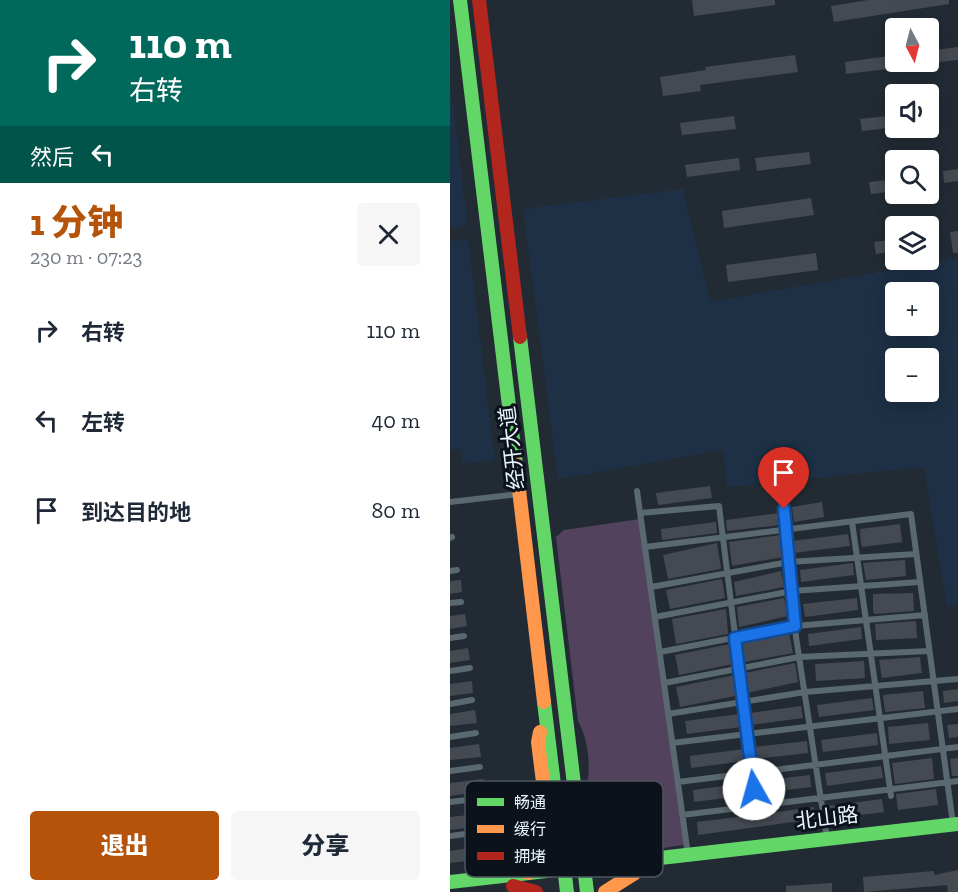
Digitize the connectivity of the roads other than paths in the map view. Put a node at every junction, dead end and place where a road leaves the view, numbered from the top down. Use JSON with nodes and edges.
{"nodes":[{"id":1,"x":460,"y":0,"type":"edge"},
{"id":2,"x":478,"y":0,"type":"edge"},
{"id":3,"x":637,"y":491,"type":"dead end"},
{"id":4,"x":520,"y":494,"type":"junction"},
{"id":5,"x":450,"y":502,"type":"edge"},
{"id":6,"x":784,"y":509,"type":"dead end"},
{"id":7,"x":640,"y":513,"type":"junction"},
{"id":8,"x":852,"y":522,"type":"junction"},
{"id":9,"x":786,"y":530,"type":"junction"},
{"id":10,"x":723,"y":538,"type":"junction"},
{"id":11,"x":645,"y":547,"type":"junction"},
{"id":12,"x":916,"y":554,"type":"junction"},
{"id":13,"x":858,"y":558,"type":"junction"},
{"id":14,"x":789,"y":562,"type":"junction"},
{"id":15,"x":727,"y":573,"type":"junction"},
{"id":16,"x":920,"y":582,"type":"junction"},
{"id":17,"x":861,"y":586,"type":"junction"},
{"id":18,"x":651,"y":587,"type":"junction"},
{"id":19,"x":792,"y":591,"type":"junction"},
{"id":20,"x":461,"y":602,"type":"dead end"},
{"id":21,"x":450,"y":603,"type":"edge"},
{"id":22,"x":731,"y":603,"type":"junction"},
{"id":23,"x":925,"y":615,"type":"junction"},
{"id":24,"x":655,"y":618,"type":"junction"},
{"id":25,"x":866,"y":620,"type":"junction"},
{"id":26,"x":795,"y":626,"type":"junction"},
{"id":27,"x":464,"y":636,"type":"dead end"},
{"id":28,"x":450,"y":638,"type":"edge"},
{"id":29,"x":735,"y":638,"type":"junction"},
{"id":30,"x":929,"y":651,"type":"junction"},
{"id":31,"x":660,"y":652,"type":"junction"},
{"id":32,"x":871,"y":654,"type":"junction"},
{"id":33,"x":800,"y":657,"type":"junction"},
{"id":34,"x":470,"y":668,"type":"dead end"},
{"id":35,"x":739,"y":669,"type":"junction"},
{"id":36,"x":450,"y":672,"type":"edge"},
{"id":37,"x":958,"y":679,"type":"edge"},
{"id":38,"x":933,"y":682,"type":"junction"},
{"id":39,"x":664,"y":683,"type":"junction"},
{"id":40,"x":876,"y":687,"type":"junction"},
{"id":41,"x":805,"y":692,"type":"junction"},
{"id":42,"x":472,"y":700,"type":"dead end"},
{"id":43,"x":743,"y":702,"type":"junction"},
{"id":44,"x":450,"y":704,"type":"edge"},
{"id":45,"x":958,"y":709,"type":"edge"},
{"id":46,"x":937,"y":711,"type":"junction"},
{"id":47,"x":668,"y":714,"type":"junction"},
{"id":48,"x":880,"y":718,"type":"junction"},
{"id":49,"x":810,"y":726,"type":"junction"},
{"id":50,"x":476,"y":733,"type":"dead end"},
{"id":51,"x":747,"y":734,"type":"junction"},
{"id":52,"x":450,"y":737,"type":"edge"},
{"id":53,"x":672,"y":743,"type":"junction"},
{"id":54,"x":958,"y":747,"type":"edge"},
{"id":55,"x":942,"y":749,"type":"junction"},
{"id":56,"x":886,"y":756,"type":"junction"},
{"id":57,"x":816,"y":765,"type":"junction"},
{"id":58,"x":480,"y":767,"type":"dead end"},
{"id":59,"x":450,"y":771,"type":"edge"},
{"id":60,"x":752,"y":773,"type":"junction"},
{"id":61,"x":554,"y":781,"type":"edge"},
{"id":62,"x":574,"y":781,"type":"edge"},
{"id":63,"x":958,"y":781,"type":"edge"},
{"id":64,"x":678,"y":782,"type":"junction"},
{"id":65,"x":947,"y":783,"type":"junction"},
{"id":66,"x":891,"y":793,"type":"junction"},
{"id":67,"x":821,"y":798,"type":"junction"},
{"id":68,"x":465,"y":800,"type":"edge"},
{"id":69,"x":450,"y":802,"type":"edge"},
{"id":70,"x":756,"y":809,"type":"junction"},
{"id":71,"x":682,"y":815,"type":"junction"},
{"id":72,"x":956,"y":828,"type":"edge"},
{"id":73,"x":465,"y":834,"type":"edge"},
{"id":74,"x":450,"y":836,"type":"edge"},
{"id":75,"x":827,"y":839,"type":"junction"},
{"id":76,"x":688,"y":855,"type":"junction"},
{"id":77,"x":663,"y":861,"type":"edge"},
{"id":78,"x":663,"y":864,"type":"edge"},
{"id":79,"x":498,"y":877,"type":"edge"},
{"id":80,"x":544,"y":877,"type":"edge"},
{"id":81,"x":622,"y":877,"type":"edge"},
{"id":82,"x":585,"y":880,"type":"edge"},
{"id":83,"x":566,"y":881,"type":"edge"},
{"id":84,"x":450,"y":882,"type":"edge"},
{"id":85,"x":513,"y":886,"type":"junction"},
{"id":86,"x":457,"y":892,"type":"edge"},
{"id":87,"x":536,"y":892,"type":"edge"},
{"id":88,"x":605,"y":892,"type":"edge"}],
"edges":[{"from":1,"to":4,"type":"main road","name":"经开大道"},
{"from":2,"to":62,"type":"main road","name":"经开大道"},
{"from":3,"to":7,"type":"lane"},
{"from":4,"to":5,"type":"lane"},
{"from":4,"to":61,"type":"main road","name":"经开大道"},
{"from":6,"to":9,"type":"lane"},
{"from":7,"to":10,"type":"lane"},
{"from":7,"to":11,"type":"lane"},
{"from":8,"to":9,"type":"lane"},
{"from":8,"to":12,"type":"lane"},
{"from":8,"to":13,"type":"lane"},
{"from":9,"to":10,"type":"lane"},
{"from":9,"to":14,"type":"lane"},
{"from":10,"to":11,"type":"lane"},
{"from":10,"to":15,"type":"lane"},
{"from":11,"to":18,"type":"lane"},
{"from":12,"to":13,"type":"lane"},
{"from":12,"to":16,"type":"lane"},
{"from":13,"to":14,"type":"lane"},
{"from":13,"to":17,"type":"lane"},
{"from":14,"to":15,"type":"lane"},
{"from":14,"to":19,"type":"lane"},
{"from":15,"to":18,"type":"lane"},
{"from":15,"to":22,"type":"lane"},
{"from":16,"to":17,"type":"lane"},
{"from":16,"to":23,"type":"lane"},
{"from":17,"to":19,"type":"lane"},
{"from":17,"to":25,"type":"lane"},
{"from":18,"to":24,"type":"lane"},
{"from":19,"to":22,"type":"lane"},
{"from":19,"to":26,"type":"lane"},
{"from":20,"to":21,"type":"lane"},
{"from":22,"to":24,"type":"lane"},
{"from":22,"to":29,"type":"lane"},
{"from":23,"to":25,"type":"lane"},
{"from":23,"to":30,"type":"lane"},
{"from":24,"to":31,"type":"lane"},
{"from":25,"to":26,"type":"lane"},
{"from":25,"to":32,"type":"lane"},
{"from":26,"to":29,"type":"lane"},
{"from":26,"to":33,"type":"lane"},
{"from":27,"to":28,"type":"lane"},
{"from":29,"to":31,"type":"lane"},
{"from":29,"to":35,"type":"lane"},
{"from":30,"to":32,"type":"lane"},
{"from":30,"to":38,"type":"lane"},
{"from":31,"to":39,"type":"lane"},
{"from":32,"to":33,"type":"lane"},
{"from":32,"to":40,"type":"lane"},
{"from":33,"to":35,"type":"lane"},
{"from":33,"to":41,"type":"lane"},
{"from":34,"to":36,"type":"lane"},
{"from":35,"to":39,"type":"lane"},
{"from":35,"to":43,"type":"lane"},
{"from":37,"to":38,"type":"lane"},
{"from":38,"to":40,"type":"lane"},
{"from":38,"to":46,"type":"lane"},
{"from":39,"to":47,"type":"lane"},
{"from":40,"to":41,"type":"lane"},
{"from":40,"to":48,"type":"lane"},
{"from":41,"to":43,"type":"lane"},
{"from":41,"to":49,"type":"lane"},
{"from":42,"to":44,"type":"lane"},
{"from":43,"to":47,"type":"lane"},
{"from":43,"to":51,"type":"lane"},
{"from":45,"to":46,"type":"lane"},
{"from":46,"to":48,"type":"lane"},
{"from":46,"to":55,"type":"lane"},
{"from":47,"to":53,"type":"lane"},
{"from":48,"to":49,"type":"lane"},
{"from":48,"to":56,"type":"lane"},
{"from":49,"to":51,"type":"lane"},
{"from":49,"to":57,"type":"lane"},
{"from":50,"to":52,"type":"lane"},
{"from":51,"to":53,"type":"lane"},
{"from":51,"to":60,"type":"lane"},
{"from":53,"to":64,"type":"lane"},
{"from":54,"to":55,"type":"lane"},
{"from":55,"to":56,"type":"lane"},
{"from":55,"to":65,"type":"lane"},
{"from":56,"to":57,"type":"lane"},
{"from":56,"to":66,"type":"lane"},
{"from":57,"to":60,"type":"lane"},
{"from":57,"to":67,"type":"lane"},
{"from":58,"to":59,"type":"lane"},
{"from":60,"to":64,"type":"lane"},
{"from":60,"to":70,"type":"lane"},
{"from":63,"to":65,"type":"lane"},
{"from":64,"to":71,"type":"lane"},
{"from":65,"to":66,"type":"lane"},
{"from":65,"to":72,"type":"lane"},
{"from":66,"to":67,"type":"lane"},
{"from":67,"to":70,"type":"lane"},
{"from":67,"to":75,"type":"lane"},
{"from":68,"to":69,"type":"lane"},
{"from":70,"to":71,"type":"lane"},
{"from":71,"to":76,"type":"lane"},
{"from":72,"to":75,"type":"main road","name":"北山路"},
{"from":72,"to":78,"type":"main road","name":"北山路"},
{"from":73,"to":74,"type":"lane"},
{"from":75,"to":76,"type":"main road","name":"北山路"},
{"from":76,"to":77,"type":"main road","name":"北山路"},
{"from":79,"to":84,"type":"main road","name":"北山路"},
{"from":80,"to":83,"type":"main road","name":"北山路"},
{"from":81,"to":88,"type":"main road"},
{"from":82,"to":83,"type":"main road","name":"北山路"},
{"from":83,"to":85,"type":"main road","name":"北山路"},
{"from":85,"to":86,"type":"main road","name":"北山路"},
{"from":85,"to":87,"type":"main road"}]}
